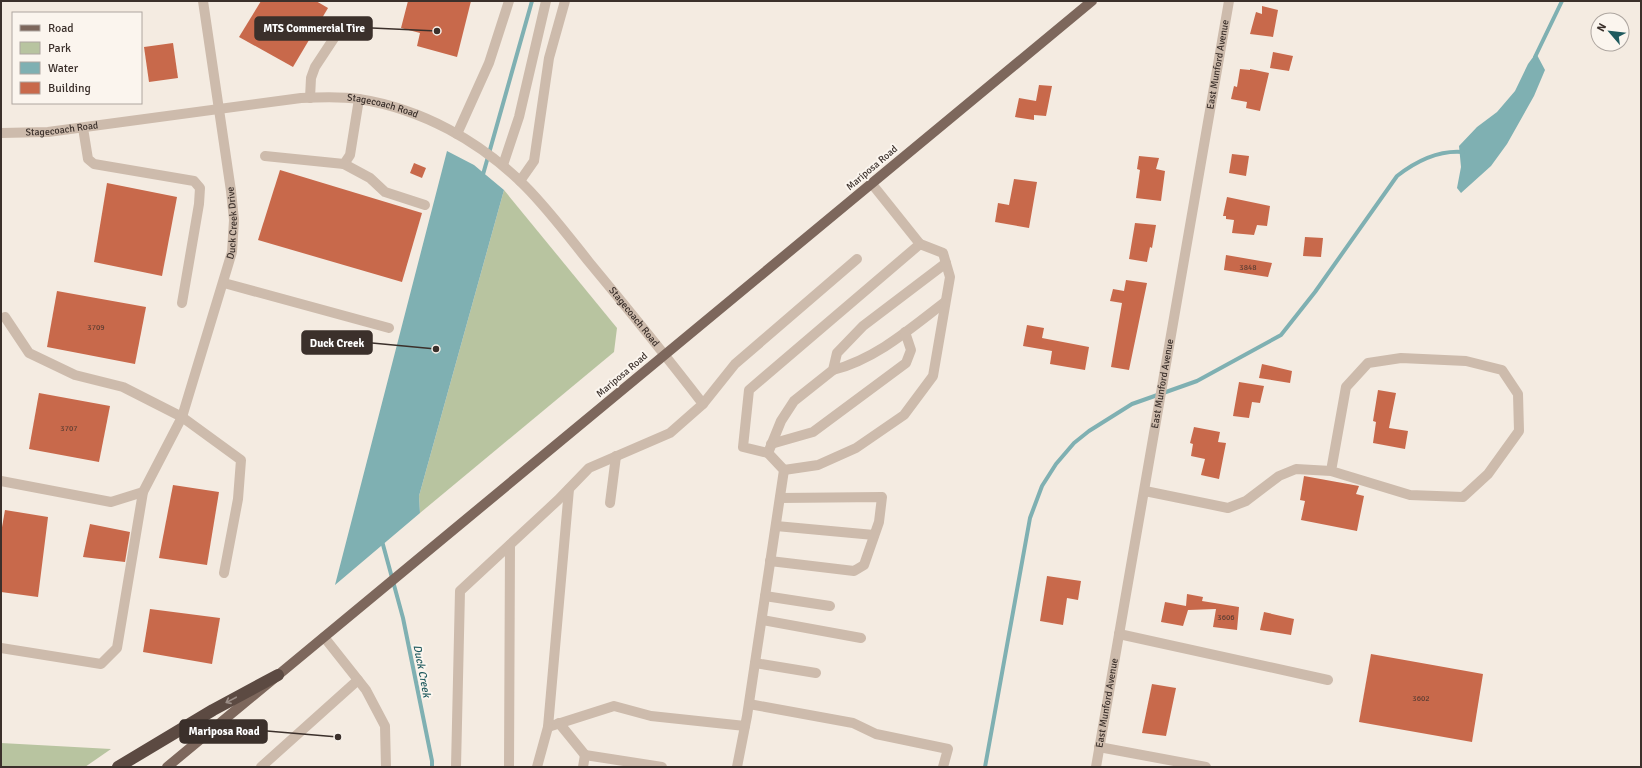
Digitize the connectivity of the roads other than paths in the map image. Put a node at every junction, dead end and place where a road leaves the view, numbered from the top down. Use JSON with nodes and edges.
{"nodes":[{"id":1,"x":203,"y":1,"type":"edge"},
{"id":2,"x":509,"y":1,"type":"edge"},
{"id":3,"x":546,"y":1,"type":"edge"},
{"id":4,"x":565,"y":1,"type":"edge"},
{"id":5,"x":1092,"y":1,"type":"edge"},
{"id":6,"x":1229,"y":1,"type":"edge"},
{"id":7,"x":344,"y":23,"type":"dead end"},
{"id":8,"x":310,"y":98,"type":"junction"},
{"id":9,"x":359,"y":99,"type":"junction"},
{"id":10,"x":218,"y":109,"type":"junction"},
{"id":11,"x":83,"y":128,"type":"junction"},
{"id":12,"x":1,"y":133,"type":"edge"},
{"id":13,"x":457,"y":134,"type":"junction"},
{"id":14,"x":265,"y":156,"type":"dead end"},
{"id":15,"x":344,"y":164,"type":"junction"},
{"id":16,"x":502,"y":165,"type":"junction"},
{"id":17,"x":520,"y":181,"type":"junction"},
{"id":18,"x":872,"y":184,"type":"junction"},
{"id":19,"x":425,"y":205,"type":"dead end"},
{"id":20,"x":920,"y":244,"type":"junction"},
{"id":21,"x":857,"y":260,"type":"dead end"},
{"id":22,"x":946,"y":263,"type":"junction"},
{"id":23,"x":224,"y":283,"type":"junction"},
{"id":24,"x":946,"y":302,"type":"junction"},
{"id":25,"x":182,"y":303,"type":"dead end"},
{"id":26,"x":5,"y":317,"type":"dead end"},
{"id":27,"x":389,"y":328,"type":"dead end"},
{"id":28,"x":905,"y":332,"type":"junction"},
{"id":29,"x":665,"y":355,"type":"junction"},
{"id":30,"x":833,"y":370,"type":"junction"},
{"id":31,"x":703,"y":404,"type":"junction"},
{"id":32,"x":182,"y":417,"type":"junction"},
{"id":33,"x":770,"y":448,"type":"junction"},
{"id":34,"x":616,"y":456,"type":"junction"},
{"id":35,"x":784,"y":470,"type":"junction"},
{"id":36,"x":1330,"y":471,"type":"junction"},
{"id":37,"x":1,"y":481,"type":"edge"},
{"id":38,"x":569,"y":489,"type":"junction"},
{"id":39,"x":1145,"y":491,"type":"junction"},
{"id":40,"x":143,"y":492,"type":"junction"},
{"id":41,"x":780,"y":498,"type":"junction"},
{"id":42,"x":610,"y":503,"type":"dead end"},
{"id":43,"x":776,"y":526,"type":"junction"},
{"id":44,"x":874,"y":535,"type":"junction"},
{"id":45,"x":510,"y":545,"type":"junction"},
{"id":46,"x":770,"y":561,"type":"junction"},
{"id":47,"x":224,"y":573,"type":"dead end"},
{"id":48,"x":765,"y":596,"type":"junction"},
{"id":49,"x":830,"y":606,"type":"dead end"},
{"id":50,"x":762,"y":620,"type":"junction"},
{"id":51,"x":1119,"y":634,"type":"junction"},
{"id":52,"x":324,"y":637,"type":"junction"},
{"id":53,"x":861,"y":638,"type":"dead end"},
{"id":54,"x":1,"y":648,"type":"edge"},
{"id":55,"x":755,"y":663,"type":"junction"},
{"id":56,"x":816,"y":673,"type":"dead end"},
{"id":57,"x":278,"y":675,"type":"junction"},
{"id":58,"x":358,"y":680,"type":"junction"},
{"id":59,"x":1328,"y":680,"type":"dead end"},
{"id":60,"x":749,"y":704,"type":"junction"},
{"id":61,"x":559,"y":723,"type":"junction"},
{"id":62,"x":745,"y":726,"type":"junction"},
{"id":63,"x":548,"y":727,"type":"junction"},
{"id":64,"x":1099,"y":747,"type":"junction"},
{"id":65,"x":585,"y":755,"type":"junction"},
{"id":66,"x":118,"y":767,"type":"edge"},
{"id":67,"x":167,"y":767,"type":"edge"},
{"id":68,"x":261,"y":767,"type":"edge"},
{"id":69,"x":386,"y":767,"type":"edge"},
{"id":70,"x":456,"y":767,"type":"edge"},
{"id":71,"x":509,"y":767,"type":"edge"},
{"id":72,"x":537,"y":767,"type":"edge"},
{"id":73,"x":583,"y":767,"type":"edge"},
{"id":74,"x":662,"y":767,"type":"edge"},
{"id":75,"x":737,"y":767,"type":"edge"},
{"id":76,"x":943,"y":767,"type":"edge"},
{"id":77,"x":1096,"y":767,"type":"edge"},
{"id":78,"x":1206,"y":767,"type":"edge"}],
"edges":[{"from":1,"to":10,"type":"street","name":"Duck Creek Drive"},
{"from":2,"to":13,"type":"street"},
{"from":3,"to":16,"type":"street"},
{"from":4,"to":17,"type":"street"},
{"from":5,"to":18,"type":"main road","name":"Mariposa Road"},
{"from":6,"to":39,"type":"street","name":"East Munford Avenue"},
{"from":7,"to":8,"type":"street"},
{"from":8,"to":9,"type":"street","name":"Stagecoach Road"},
{"from":8,"to":10,"type":"street","name":"Stagecoach Road"},
{"from":9,"to":13,"type":"street","name":"Stagecoach Road"},
{"from":9,"to":15,"type":"street"},
{"from":10,"to":11,"type":"street","name":"Stagecoach Road"},
{"from":10,"to":23,"type":"street","name":"Duck Creek Drive"},
{"from":11,"to":12,"type":"street","name":"Stagecoach Road"},
{"from":11,"to":25,"type":"street"},
{"from":13,"to":16,"type":"street","name":"Stagecoach Road"},
{"from":14,"to":15,"type":"street"},
{"from":15,"to":19,"type":"street"},
{"from":16,"to":17,"type":"street","name":"Stagecoach Road"},
{"from":17,"to":29,"type":"street","name":"Stagecoach Road"},
{"from":18,"to":20,"type":"street"},
{"from":18,"to":29,"type":"main road","name":"Mariposa Road"},
{"from":20,"to":22,"type":"street"},
{"from":20,"to":33,"type":"street"},
{"from":21,"to":31,"type":"street"},
{"from":22,"to":24,"type":"street"},
{"from":22,"to":30,"type":"street"},
{"from":23,"to":27,"type":"street"},
{"from":23,"to":32,"type":"street","name":"Duck Creek Drive"},
{"from":24,"to":28,"type":"street"},
{"from":24,"to":35,"type":"street"},
{"from":26,"to":32,"type":"street"},
{"from":28,"to":30,"type":"street"},
{"from":28,"to":33,"type":"street"},
{"from":29,"to":31,"type":"street","name":"Stagecoach Road"},
{"from":29,"to":52,"type":"main road","name":"Mariposa Road"},
{"from":30,"to":33,"type":"street"},
{"from":31,"to":34,"type":"street"},
{"from":32,"to":40,"type":"street","name":"Duck Creek Drive"},
{"from":32,"to":47,"type":"street"},
{"from":33,"to":35,"type":"street"},
{"from":34,"to":38,"type":"street"},
{"from":34,"to":42,"type":"street"},
{"from":35,"to":41,"type":"street"},
{"from":36,"to":36,"type":"street"},
{"from":36,"to":39,"type":"street"},
{"from":37,"to":40,"type":"street"},
{"from":38,"to":45,"type":"street"},
{"from":38,"to":63,"type":"street"},
{"from":39,"to":51,"type":"street","name":"East Munford Avenue"},
{"from":40,"to":54,"type":"street","name":"Duck Creek Drive"},
{"from":41,"to":43,"type":"street"},
{"from":41,"to":44,"type":"street"},
{"from":43,"to":44,"type":"street"},
{"from":43,"to":46,"type":"street"},
{"from":44,"to":46,"type":"street"},
{"from":45,"to":70,"type":"street"},
{"from":45,"to":71,"type":"street"},
{"from":46,"to":48,"type":"street"},
{"from":48,"to":49,"type":"street"},
{"from":48,"to":50,"type":"street"},
{"from":50,"to":53,"type":"street"},
{"from":50,"to":55,"type":"street"},
{"from":51,"to":59,"type":"street"},
{"from":51,"to":64,"type":"street","name":"East Munford Avenue"},
{"from":52,"to":57,"type":"main road","name":"Mariposa Road"},
{"from":52,"to":58,"type":"street"},
{"from":55,"to":56,"type":"street"},
{"from":55,"to":60,"type":"street"},
{"from":57,"to":66,"type":"highway","one_way":true},
{"from":57,"to":67,"type":"main road","name":"Mariposa Road"},
{"from":58,"to":68,"type":"street"},
{"from":58,"to":69,"type":"street"},
{"from":60,"to":62,"type":"street"},
{"from":60,"to":76,"type":"street"},
{"from":61,"to":62,"type":"street"},
{"from":61,"to":63,"type":"street"},
{"from":61,"to":65,"type":"street"},
{"from":62,"to":75,"type":"street"},
{"from":63,"to":72,"type":"street"},
{"from":64,"to":77,"type":"street","name":"East Munford Avenue"},
{"from":64,"to":78,"type":"street"},
{"from":65,"to":73,"type":"street"},
{"from":65,"to":74,"type":"street"}]}
